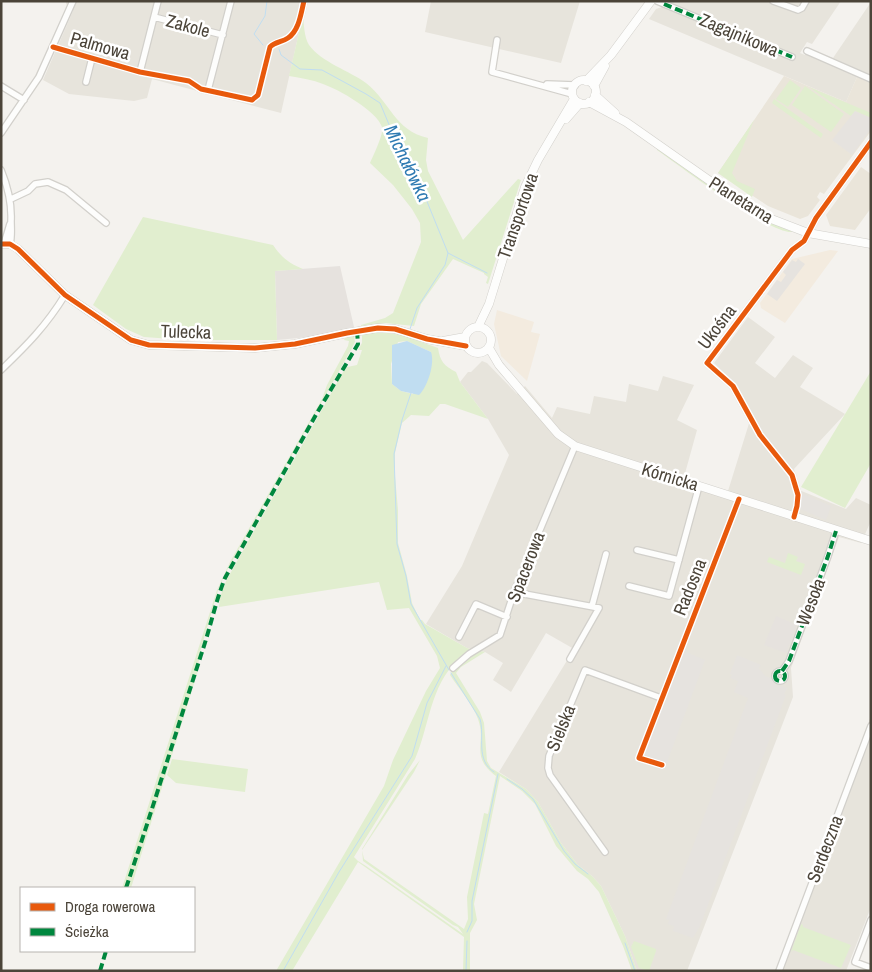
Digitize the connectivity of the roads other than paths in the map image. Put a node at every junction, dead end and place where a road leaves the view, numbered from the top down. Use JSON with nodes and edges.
{"nodes":[{"id":1,"x":73,"y":1,"type":"edge"},
{"id":2,"x":158,"y":1,"type":"edge"},
{"id":3,"x":232,"y":1,"type":"edge"},
{"id":4,"x":304,"y":1,"type":"edge"},
{"id":5,"x":651,"y":1,"type":"edge"},
{"id":6,"x":658,"y":1,"type":"edge"},
{"id":7,"x":773,"y":1,"type":"edge"},
{"id":8,"x":806,"y":1,"type":"edge"},
{"id":9,"x":154,"y":17,"type":"junction"},
{"id":10,"x":223,"y":35,"type":"junction"},
{"id":11,"x":497,"y":40,"type":"dead end"},
{"id":12,"x":53,"y":46,"type":"junction"},
{"id":13,"x":806,"y":51,"type":"dead end"},
{"id":14,"x":611,"y":55,"type":"junction"},
{"id":15,"x":792,"y":57,"type":"dead end"},
{"id":16,"x":92,"y":58,"type":"junction"},
{"id":17,"x":140,"y":72,"type":"junction"},
{"id":18,"x":871,"y":79,"type":"edge"},
{"id":19,"x":586,"y":81,"type":"junction"},
{"id":20,"x":86,"y":82,"type":"dead end"},
{"id":21,"x":542,"y":84,"type":"junction"},
{"id":22,"x":574,"y":85,"type":"junction"},
{"id":23,"x":1,"y":86,"type":"edge"},
{"id":24,"x":208,"y":90,"type":"junction"},
{"id":25,"x":594,"y":90,"type":"junction"},
{"id":26,"x":576,"y":99,"type":"junction"},
{"id":27,"x":24,"y":100,"type":"junction"},
{"id":28,"x":589,"y":102,"type":"junction"},
{"id":29,"x":626,"y":122,"type":"junction"},
{"id":30,"x":1,"y":133,"type":"edge"},
{"id":31,"x":871,"y":142,"type":"edge"},
{"id":32,"x":1,"y":170,"type":"edge"},
{"id":33,"x":10,"y":199,"type":"junction"},
{"id":34,"x":106,"y":223,"type":"dead end"},
{"id":35,"x":808,"y":233,"type":"junction"},
{"id":36,"x":5,"y":244,"type":"edge"},
{"id":37,"x":871,"y":244,"type":"edge"},
{"id":38,"x":65,"y":295,"type":"junction"},
{"id":39,"x":482,"y":329,"type":"junction"},
{"id":40,"x":465,"y":337,"type":"junction"},
{"id":41,"x":441,"y":341,"type":"junction"},
{"id":42,"x":466,"y":346,"type":"junction"},
{"id":43,"x":485,"y":350,"type":"junction"},
{"id":44,"x":1,"y":370,"type":"edge"},
{"id":45,"x":575,"y":446,"type":"junction"},
{"id":46,"x":699,"y":486,"type":"junction"},
{"id":47,"x":739,"y":499,"type":"junction"},
{"id":48,"x":794,"y":517,"type":"junction"},
{"id":49,"x":836,"y":531,"type":"junction"},
{"id":50,"x":871,"y":542,"type":"edge"},
{"id":51,"x":637,"y":550,"type":"dead end"},
{"id":52,"x":606,"y":554,"type":"dead end"},
{"id":53,"x":679,"y":560,"type":"junction"},
{"id":54,"x":629,"y":586,"type":"dead end"},
{"id":55,"x":514,"y":592,"type":"junction"},
{"id":56,"x":592,"y":606,"type":"junction"},
{"id":57,"x":507,"y":617,"type":"junction"},
{"id":58,"x":458,"y":636,"type":"dead end"},
{"id":59,"x":570,"y":659,"type":"dead end"},
{"id":60,"x":453,"y":668,"type":"dead end"},
{"id":61,"x":782,"y":672,"type":"dead end"},
{"id":62,"x":661,"y":698,"type":"junction"},
{"id":63,"x":871,"y":726,"type":"edge"},
{"id":64,"x":662,"y":765,"type":"dead end"},
{"id":65,"x":605,"y":852,"type":"dead end"},
{"id":66,"x":871,"y":920,"type":"edge"},
{"id":67,"x":871,"y":968,"type":"edge"},
{"id":68,"x":779,"y":971,"type":"edge"}],
"edges":[{"from":1,"to":12,"type":"street"},
{"from":2,"to":9,"type":"street","name":"Palmowa"},
{"from":3,"to":10,"type":"street","name":"Zakole"},
{"from":4,"to":24,"type":"street"},
{"from":5,"to":14,"type":"street"},
{"from":6,"to":15,"type":"street","name":"Zagajnikowa"},
{"from":7,"to":8,"type":"street"},
{"from":9,"to":10,"type":"street","name":"Zakole"},
{"from":9,"to":17,"type":"street","name":"Palmowa"},
{"from":10,"to":24,"type":"street","name":"Zakole"},
{"from":11,"to":21,"type":"street"},
{"from":12,"to":16,"type":"street","name":"Palmowa"},
{"from":12,"to":27,"type":"street"},
{"from":13,"to":18,"type":"street"},
{"from":14,"to":19,"type":"street"},
{"from":14,"to":25,"type":"street"},
{"from":16,"to":17,"type":"street","name":"Palmowa"},
{"from":16,"to":20,"type":"street","name":"Palmowa"},
{"from":17,"to":24,"type":"street"},
{"from":19,"to":22,"type":"street"},
{"from":19,"to":25,"type":"street"},
{"from":21,"to":22,"type":"street"},
{"from":21,"to":26,"type":"street"},
{"from":22,"to":26,"type":"street"},
{"from":23,"to":27,"type":"street"},
{"from":25,"to":28,"type":"street"},
{"from":25,"to":29,"type":"street","name":"Planetarna"},
{"from":26,"to":28,"type":"street"},
{"from":26,"to":39,"type":"street","name":"Transportowa"},
{"from":27,"to":30,"type":"street"},
{"from":28,"to":29,"type":"street","name":"Planetarna"},
{"from":29,"to":35,"type":"street","name":"Planetarna"},
{"from":31,"to":35,"type":"street"},
{"from":32,"to":33,"type":"street"},
{"from":33,"to":34,"type":"street"},
{"from":33,"to":36,"type":"street"},
{"from":35,"to":37,"type":"street","name":"Planetarna"},
{"from":35,"to":48,"type":"street","name":"Ukośna"},
{"from":36,"to":38,"type":"street","name":"Tulecka"},
{"from":38,"to":41,"type":"street","name":"Tulecka"},
{"from":38,"to":44,"type":"street"},
{"from":39,"to":40,"type":"street"},
{"from":39,"to":43,"type":"street"},
{"from":40,"to":41,"type":"street"},
{"from":40,"to":42,"type":"street"},
{"from":41,"to":42,"type":"street"},
{"from":42,"to":43,"type":"street"},
{"from":43,"to":45,"type":"street","name":"Kórnicka"},
{"from":45,"to":46,"type":"street","name":"Kórnicka"},
{"from":45,"to":55,"type":"street","name":"Spacerowa"},
{"from":46,"to":47,"type":"street","name":"Kórnicka"},
{"from":46,"to":53,"type":"street"},
{"from":47,"to":48,"type":"street","name":"Kórnicka"},
{"from":47,"to":62,"type":"street","name":"Radosna"},
{"from":48,"to":49,"type":"street","name":"Kórnicka"},
{"from":49,"to":50,"type":"street","name":"Kórnicka"},
{"from":49,"to":61,"type":"street","name":"Wesoła"},
{"from":51,"to":53,"type":"street"},
{"from":52,"to":56,"type":"street"},
{"from":53,"to":54,"type":"street"},
{"from":55,"to":56,"type":"street"},
{"from":55,"to":57,"type":"street","name":"Spacerowa"},
{"from":56,"to":59,"type":"street"},
{"from":57,"to":58,"type":"street"},
{"from":57,"to":60,"type":"street","name":"Spacerowa"},
{"from":62,"to":64,"type":"street","name":"Radosna"},
{"from":62,"to":65,"type":"street","name":"Sielska"},
{"from":63,"to":68,"type":"street","name":"Serdeczna"},
{"from":66,"to":67,"type":"street"}]}
